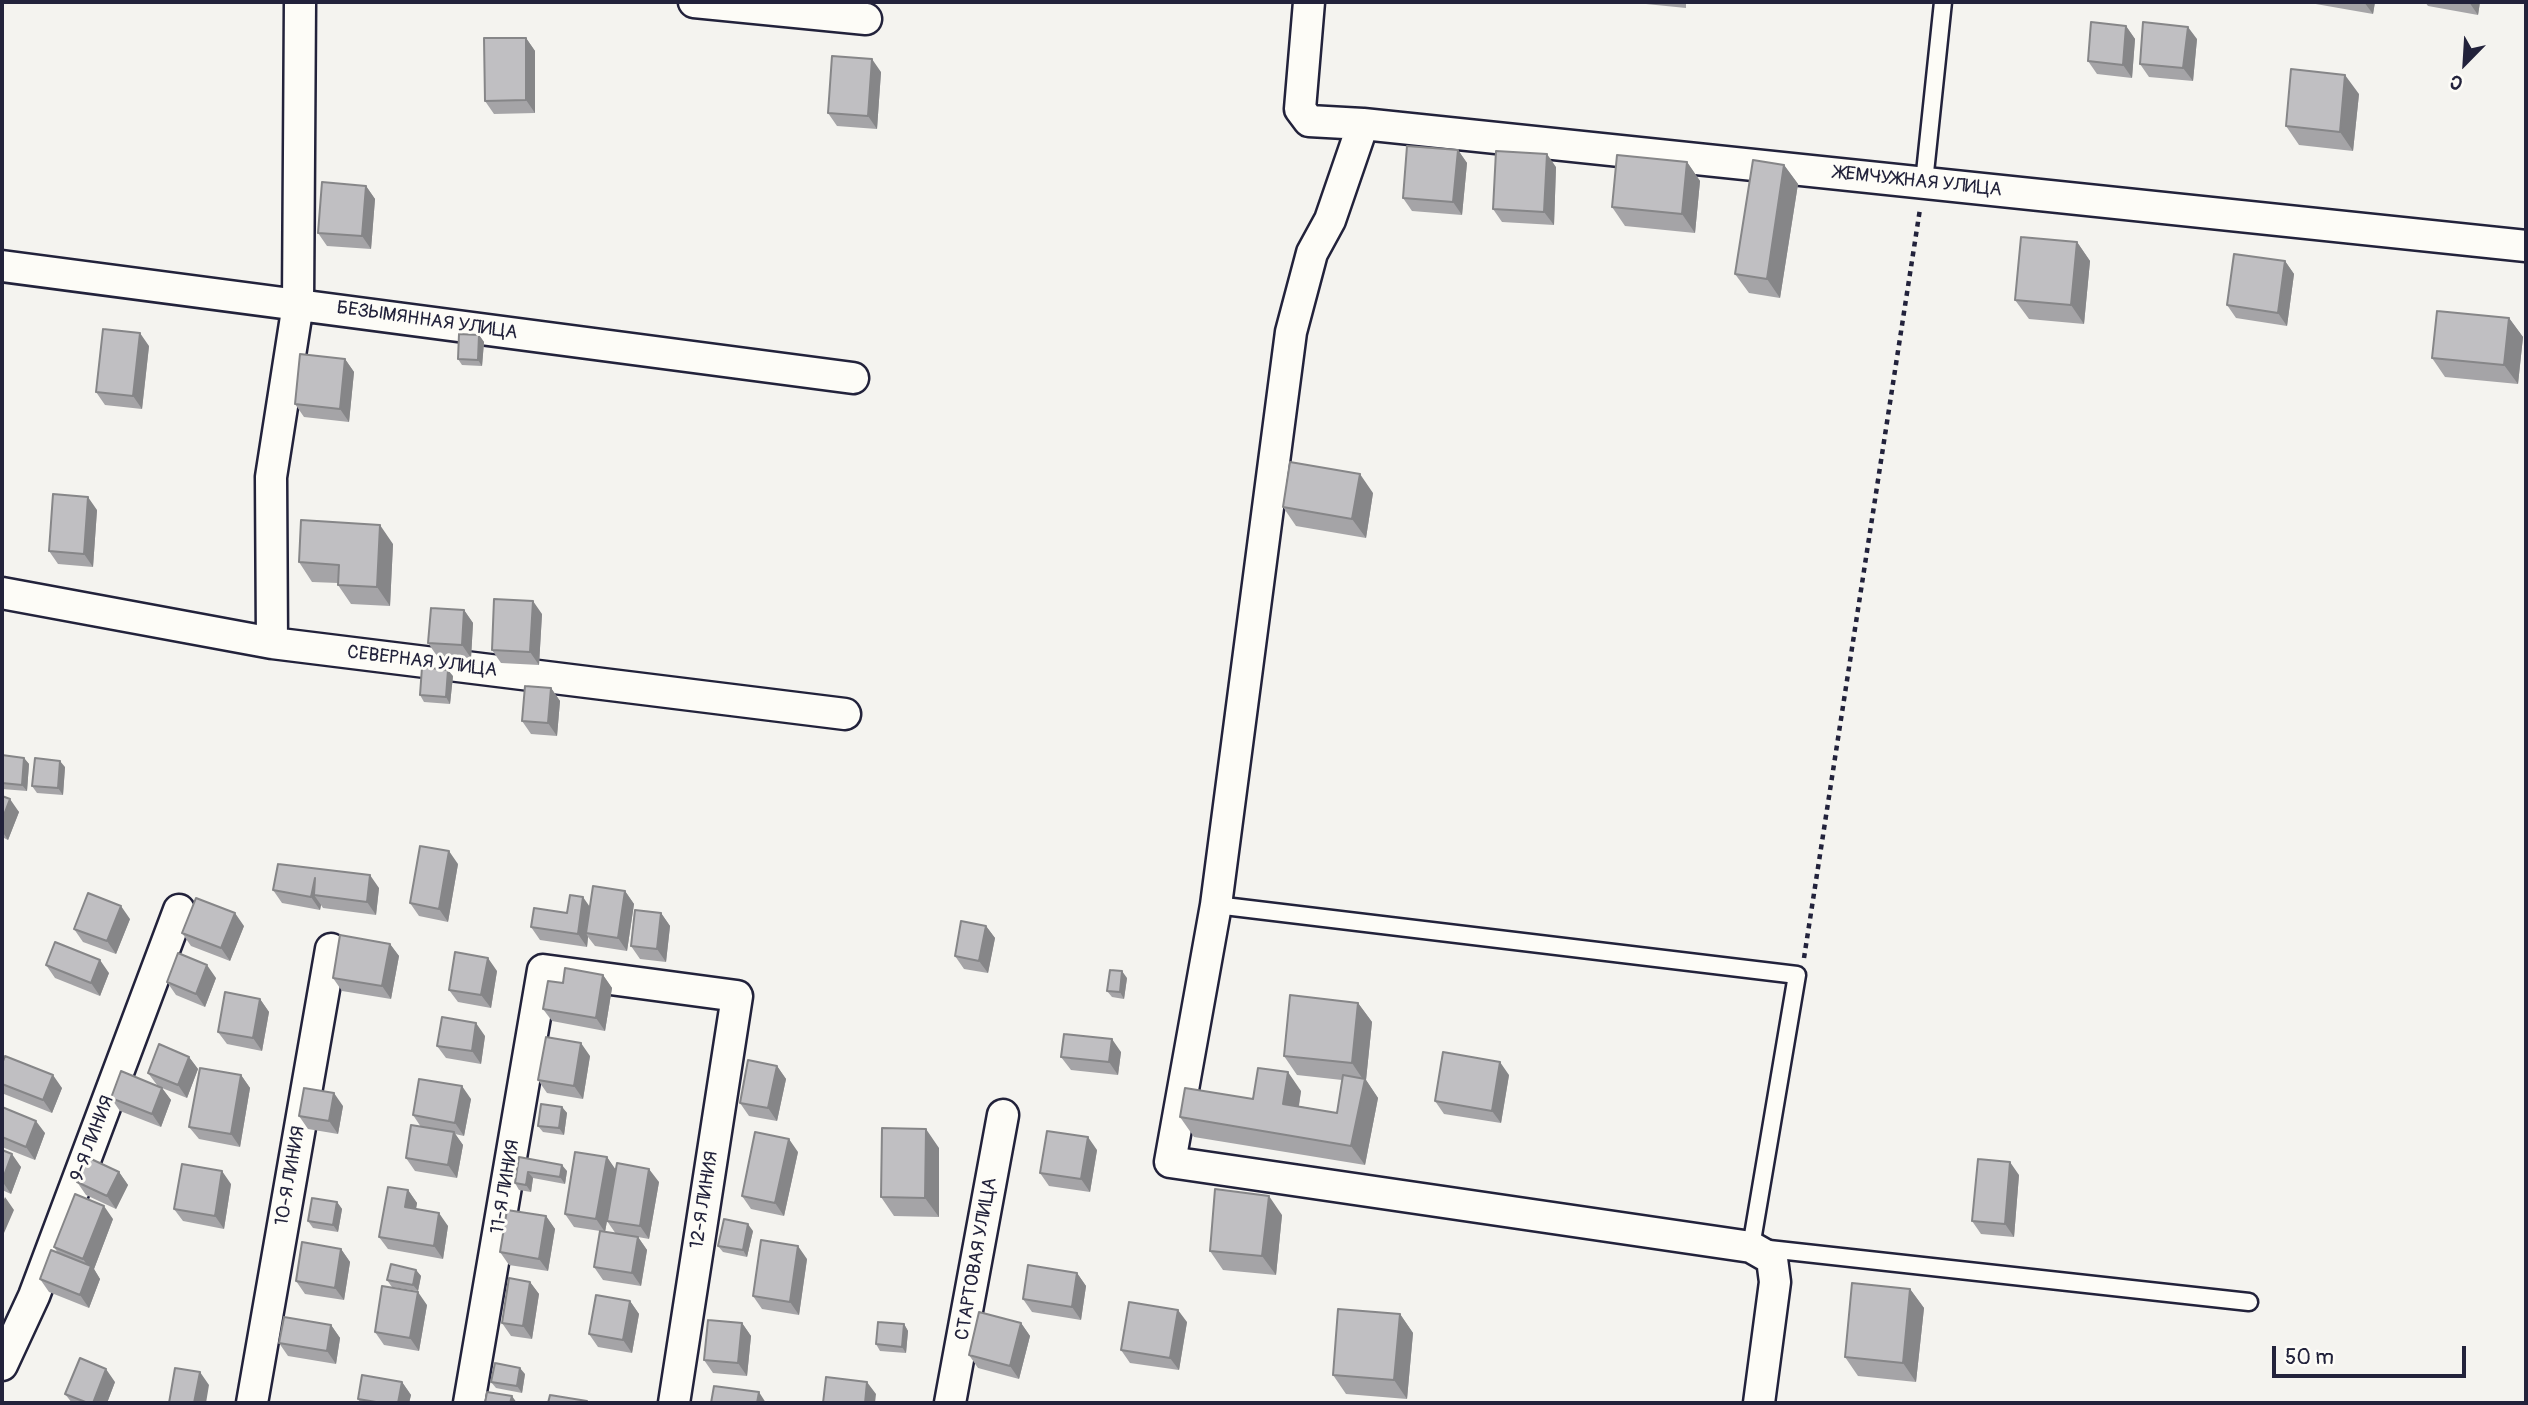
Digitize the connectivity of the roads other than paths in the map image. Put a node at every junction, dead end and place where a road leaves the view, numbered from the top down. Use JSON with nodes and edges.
{"nodes":[{"id":1,"x":300,"y":2,"type":"edge"},
{"id":2,"x":694,"y":2,"type":"edge"},
{"id":3,"x":1309,"y":2,"type":"edge"},
{"id":4,"x":1943,"y":2,"type":"edge"},
{"id":5,"x":866,"y":19,"type":"dead end"},
{"id":6,"x":1363,"y":124,"type":"junction"},
{"id":7,"x":1924,"y":183,"type":"junction"},
{"id":8,"x":2526,"y":246,"type":"edge"},
{"id":9,"x":2,"y":266,"type":"edge"},
{"id":10,"x":298,"y":304,"type":"junction"},
{"id":11,"x":853,"y":378,"type":"dead end"},
{"id":12,"x":2,"y":593,"type":"edge"},
{"id":13,"x":272,"y":643,"type":"junction"},
{"id":14,"x":845,"y":714,"type":"dead end"},
{"id":15,"x":1216,"y":905,"type":"junction"},
{"id":16,"x":179,"y":910,"type":"dead end"},
{"id":17,"x":331,"y":949,"type":"dead end"},
{"id":18,"x":737,"y":996,"type":"joint"},
{"id":19,"x":1003,"y":1115,"type":"dead end"},
{"id":20,"x":1751,"y":1247,"type":"junction"},
{"id":21,"x":2249,"y":1303,"type":"dead end"},
{"id":22,"x":2,"y":1365,"type":"edge"},
{"id":23,"x":252,"y":1403,"type":"edge"},
{"id":24,"x":468,"y":1403,"type":"edge"},
{"id":25,"x":674,"y":1403,"type":"edge"},
{"id":26,"x":950,"y":1403,"type":"edge"},
{"id":27,"x":1759,"y":1403,"type":"edge"}],
"edges":[{"from":1,"to":10,"type":"street"},
{"from":2,"to":5,"type":"street"},
{"from":3,"to":6,"type":"street","name":"ЖЕМЧУЖНАЯ УЛИЦА"},
{"from":4,"to":7,"type":"lane"},
{"from":6,"to":7,"type":"street","name":"ЖЕМЧУЖНАЯ УЛИЦА"},
{"from":6,"to":15,"type":"street"},
{"from":7,"to":8,"type":"street","name":"ЖЕМЧУЖНАЯ УЛИЦА"},
{"from":9,"to":10,"type":"street","name":"БЕЗЫМЯННАЯ УЛИЦА"},
{"from":10,"to":11,"type":"street","name":"БЕЗЫМЯННАЯ УЛИЦА"},
{"from":10,"to":13,"type":"street"},
{"from":12,"to":13,"type":"street","name":"СЕВЕРНАЯ УЛИЦА"},
{"from":13,"to":14,"type":"street","name":"СЕВЕРНАЯ УЛИЦА"},
{"from":15,"to":20,"type":"street"},
{"from":15,"to":20,"type":"lane"},
{"from":16,"to":22,"type":"street","name":"9-Я ЛИНИЯ"},
{"from":17,"to":23,"type":"street","name":"10-Я ЛИНИЯ"},
{"from":18,"to":24,"type":"street","name":"11-Я ЛИНИЯ"},
{"from":18,"to":25,"type":"street","name":"12-Я ЛИНИЯ"},
{"from":19,"to":26,"type":"street","name":"СТАРТОВАЯ УЛИЦА"},
{"from":20,"to":21,"type":"lane"},
{"from":20,"to":27,"type":"street"}]}
